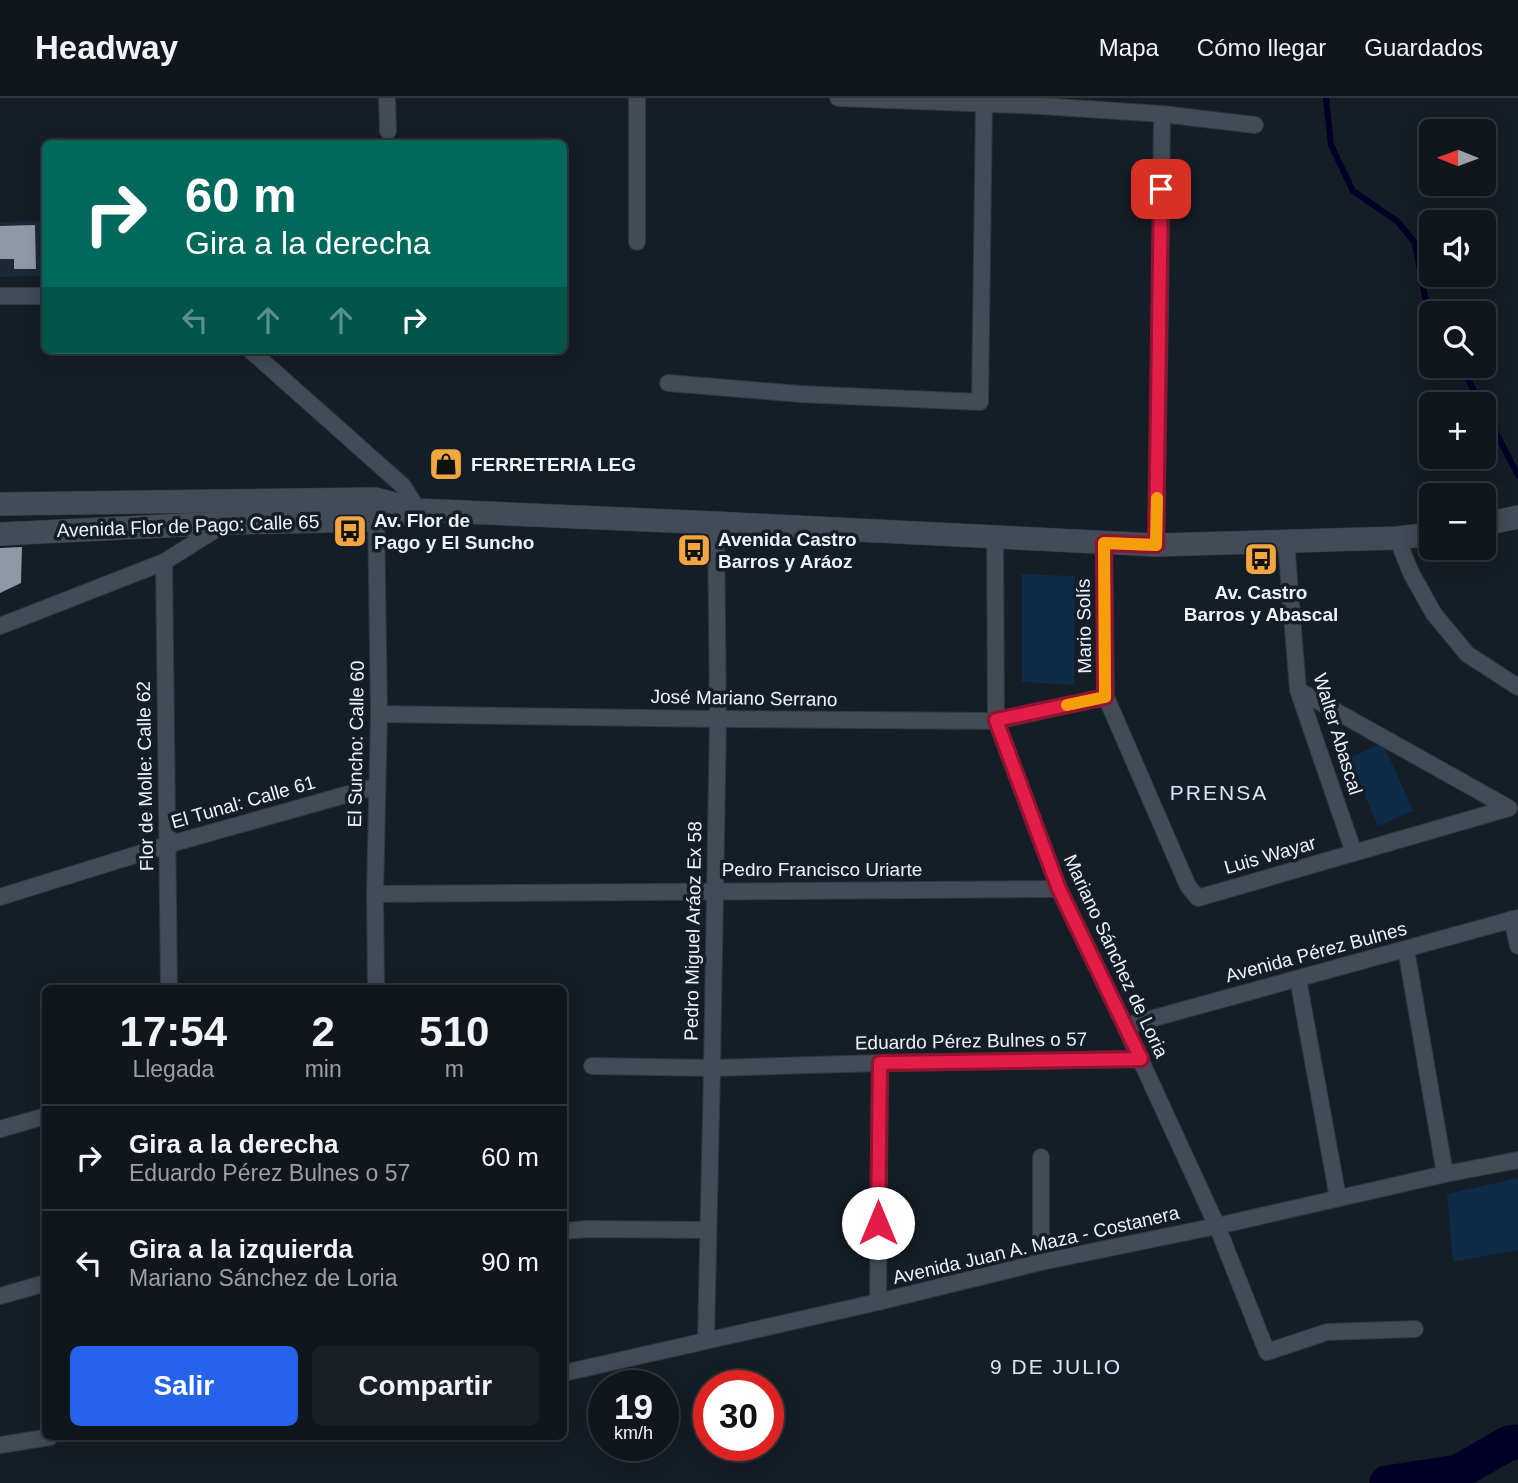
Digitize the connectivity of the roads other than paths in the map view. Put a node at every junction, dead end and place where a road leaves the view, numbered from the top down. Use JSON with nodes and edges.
{"nodes":[{"id":1,"x":387,"y":98,"type":"edge"},
{"id":2,"x":637,"y":98,"type":"edge"},
{"id":3,"x":838,"y":98,"type":"edge"},
{"id":4,"x":1040,"y":102,"type":"edge"},
{"id":5,"x":984,"y":104,"type":"junction"},
{"id":6,"x":1162,"y":114,"type":"junction"},
{"id":7,"x":1255,"y":125,"type":"dead end"},
{"id":8,"x":388,"y":131,"type":"dead end"},
{"id":9,"x":637,"y":242,"type":"dead end"},
{"id":10,"x":0,"y":296,"type":"edge"},
{"id":11,"x":42,"y":296,"type":"edge"},
{"id":12,"x":254,"y":354,"type":"edge"},
{"id":13,"x":668,"y":383,"type":"dead end"},
{"id":14,"x":0,"y":504,"type":"edge"},
{"id":15,"x":376,"y":509,"type":"junction"},
{"id":16,"x":418,"y":510,"type":"junction"},
{"id":17,"x":1516,"y":517,"type":"edge"},
{"id":18,"x":1496,"y":521,"type":"edge"},
{"id":19,"x":226,"y":523,"type":"junction"},
{"id":20,"x":716,"y":523,"type":"junction"},
{"id":21,"x":0,"y":534,"type":"edge"},
{"id":22,"x":1419,"y":535,"type":"edge"},
{"id":23,"x":995,"y":537,"type":"junction"},
{"id":24,"x":1397,"y":538,"type":"junction"},
{"id":25,"x":1286,"y":542,"type":"junction"},
{"id":26,"x":1104,"y":543,"type":"junction"},
{"id":27,"x":1156,"y":545,"type":"junction"},
{"id":28,"x":164,"y":562,"type":"junction"},
{"id":29,"x":0,"y":626,"type":"edge"},
{"id":30,"x":1518,"y":687,"type":"edge"},
{"id":31,"x":1298,"y":690,"type":"junction"},
{"id":32,"x":1105,"y":697,"type":"junction"},
{"id":33,"x":379,"y":714,"type":"junction"},
{"id":34,"x":718,"y":719,"type":"junction"},
{"id":35,"x":996,"y":720,"type":"junction"},
{"id":36,"x":377,"y":786,"type":"junction"},
{"id":37,"x":1513,"y":810,"type":"edge"},
{"id":38,"x":167,"y":845,"type":"junction"},
{"id":39,"x":1354,"y":853,"type":"junction"},
{"id":40,"x":1059,"y":889,"type":"junction"},
{"id":41,"x":715,"y":891,"type":"junction"},
{"id":42,"x":376,"y":894,"type":"junction"},
{"id":43,"x":0,"y":897,"type":"edge"},
{"id":44,"x":1198,"y":898,"type":"joint"},
{"id":45,"x":1515,"y":919,"type":"edge"},
{"id":46,"x":1518,"y":946,"type":"edge"},
{"id":47,"x":1406,"y":949,"type":"junction"},
{"id":48,"x":1298,"y":979,"type":"junction"},
{"id":49,"x":169,"y":985,"type":"edge"},
{"id":50,"x":376,"y":985,"type":"edge"},
{"id":51,"x":1125,"y":1026,"type":"junction"},
{"id":52,"x":1141,"y":1059,"type":"junction"},
{"id":53,"x":880,"y":1063,"type":"junction"},
{"id":54,"x":592,"y":1066,"type":"dead end"},
{"id":55,"x":712,"y":1068,"type":"junction"},
{"id":56,"x":42,"y":1117,"type":"edge"},
{"id":57,"x":0,"y":1129,"type":"edge"},
{"id":58,"x":1041,"y":1157,"type":"dead end"},
{"id":59,"x":1518,"y":1160,"type":"edge"},
{"id":60,"x":1445,"y":1174,"type":"junction"},
{"id":61,"x":1338,"y":1198,"type":"junction"},
{"id":62,"x":1217,"y":1227,"type":"junction"},
{"id":63,"x":708,"y":1230,"type":"junction"},
{"id":64,"x":567,"y":1231,"type":"edge"},
{"id":65,"x":1041,"y":1262,"type":"junction"},
{"id":66,"x":42,"y":1284,"type":"edge"},
{"id":67,"x":0,"y":1296,"type":"edge"},
{"id":68,"x":878,"y":1302,"type":"junction"},
{"id":69,"x":1415,"y":1329,"type":"dead end"},
{"id":70,"x":706,"y":1340,"type":"junction"},
{"id":71,"x":567,"y":1372,"type":"edge"},
{"id":72,"x":42,"y":1438,"type":"edge"},
{"id":73,"x":0,"y":1445,"type":"edge"}],
"edges":[{"from":1,"to":8,"type":"street"},
{"from":2,"to":9,"type":"street"},
{"from":3,"to":5,"type":"street"},
{"from":4,"to":5,"type":"street"},
{"from":4,"to":6,"type":"street"},
{"from":5,"to":13,"type":"street"},
{"from":6,"to":7,"type":"street"},
{"from":6,"to":27,"type":"street"},
{"from":10,"to":11,"type":"street"},
{"from":12,"to":16,"type":"street"},
{"from":14,"to":15,"type":"street","name":"Avenida Flor de Pago: Calle 65"},
{"from":15,"to":16,"type":"street"},
{"from":15,"to":19,"type":"street","name":"Avenida Flor de Pago: Calle 65"},
{"from":15,"to":33,"type":"street","name":"El Suncho: Calle 60"},
{"from":16,"to":20,"type":"street"},
{"from":17,"to":18,"type":"street"},
{"from":19,"to":21,"type":"street","name":"Avenida Flor de Pago: Calle 65"},
{"from":19,"to":28,"type":"street"},
{"from":20,"to":23,"type":"street"},
{"from":20,"to":34,"type":"street","name":"Pedro Miguel Aráoz Ex 58"},
{"from":22,"to":24,"type":"street"},
{"from":23,"to":26,"type":"street"},
{"from":23,"to":35,"type":"street","name":"Mariano Sánchez de Loria"},
{"from":24,"to":25,"type":"street"},
{"from":24,"to":30,"type":"street"},
{"from":25,"to":27,"type":"street"},
{"from":25,"to":31,"type":"street","name":"Walter Abascal"},
{"from":26,"to":27,"type":"street"},
{"from":26,"to":32,"type":"street","name":"Mario Solís"},
{"from":28,"to":29,"type":"street"},
{"from":28,"to":38,"type":"street","name":"Flor de Molle: Calle 62"},
{"from":31,"to":37,"type":"street"},
{"from":31,"to":39,"type":"street","name":"Walter Abascal"},
{"from":32,"to":35,"type":"street","name":"José Mariano Serrano"},
{"from":32,"to":44,"type":"street","name":"Mario Solís"},
{"from":33,"to":34,"type":"street","name":"José Mariano Serrano"},
{"from":33,"to":36,"type":"street","name":"El Suncho: Calle 60"},
{"from":34,"to":35,"type":"street","name":"José Mariano Serrano"},
{"from":34,"to":41,"type":"street","name":"Pedro Miguel Aráoz Ex 58"},
{"from":35,"to":40,"type":"street","name":"Mariano Sánchez de Loria"},
{"from":36,"to":38,"type":"street","name":"El Tunal: Calle 61"},
{"from":36,"to":42,"type":"street","name":"El Suncho: Calle 60"},
{"from":37,"to":39,"type":"street","name":"Luis Wayar"},
{"from":38,"to":43,"type":"street","name":"El Tunal: Calle 61"},
{"from":38,"to":49,"type":"street","name":"Flor de Molle: Calle 62"},
{"from":39,"to":44,"type":"street","name":"Luis Wayar"},
{"from":40,"to":41,"type":"street","name":"Pedro Francisco Uriarte"},
{"from":40,"to":51,"type":"street","name":"Mariano Sánchez de Loria"},
{"from":41,"to":42,"type":"street","name":"Pedro Francisco Uriarte"},
{"from":41,"to":55,"type":"street","name":"Pedro Miguel Aráoz Ex 58"},
{"from":42,"to":50,"type":"street","name":"El Suncho: Calle 60"},
{"from":45,"to":46,"type":"street"},
{"from":45,"to":47,"type":"street","name":"Avenida Pérez Bulnes"},
{"from":47,"to":48,"type":"street","name":"Avenida Pérez Bulnes"},
{"from":47,"to":60,"type":"street"},
{"from":48,"to":51,"type":"street","name":"Avenida Pérez Bulnes"},
{"from":48,"to":61,"type":"street"},
{"from":51,"to":52,"type":"street","name":"Mariano Sánchez de Loria"},
{"from":52,"to":53,"type":"street","name":"Eduardo Pérez Bulnes o 57"},
{"from":52,"to":62,"type":"street","name":"Mariano Sánchez de Loria"},
{"from":53,"to":55,"type":"street","name":"Eduardo Pérez Bulnes o 57"},
{"from":53,"to":68,"type":"street"},
{"from":54,"to":55,"type":"street","name":"Eduardo Pérez Bulnes o 57"},
{"from":55,"to":63,"type":"street","name":"Pedro Miguel Aráoz Ex 58"},
{"from":56,"to":57,"type":"street"},
{"from":58,"to":65,"type":"street"},
{"from":59,"to":60,"type":"street","name":"Avenida Juan A. Maza - Costanera"},
{"from":60,"to":61,"type":"street","name":"Avenida Juan A. Maza - Costanera"},
{"from":61,"to":62,"type":"street","name":"Avenida Juan A. Maza - Costanera"},
{"from":62,"to":65,"type":"street","name":"Avenida Juan A. Maza - Costanera"},
{"from":62,"to":69,"type":"street","name":"Mariano Sánchez de Loria"},
{"from":63,"to":64,"type":"street"},
{"from":63,"to":70,"type":"street","name":"Pedro Miguel Aráoz Ex 58"},
{"from":65,"to":68,"type":"street","name":"Avenida Juan A. Maza - Costanera"},
{"from":66,"to":67,"type":"street"},
{"from":68,"to":70,"type":"street","name":"Avenida Juan A. Maza - Costanera"},
{"from":70,"to":71,"type":"street","name":"Avenida Juan A. Maza - Costanera"},
{"from":72,"to":73,"type":"street"}]}
